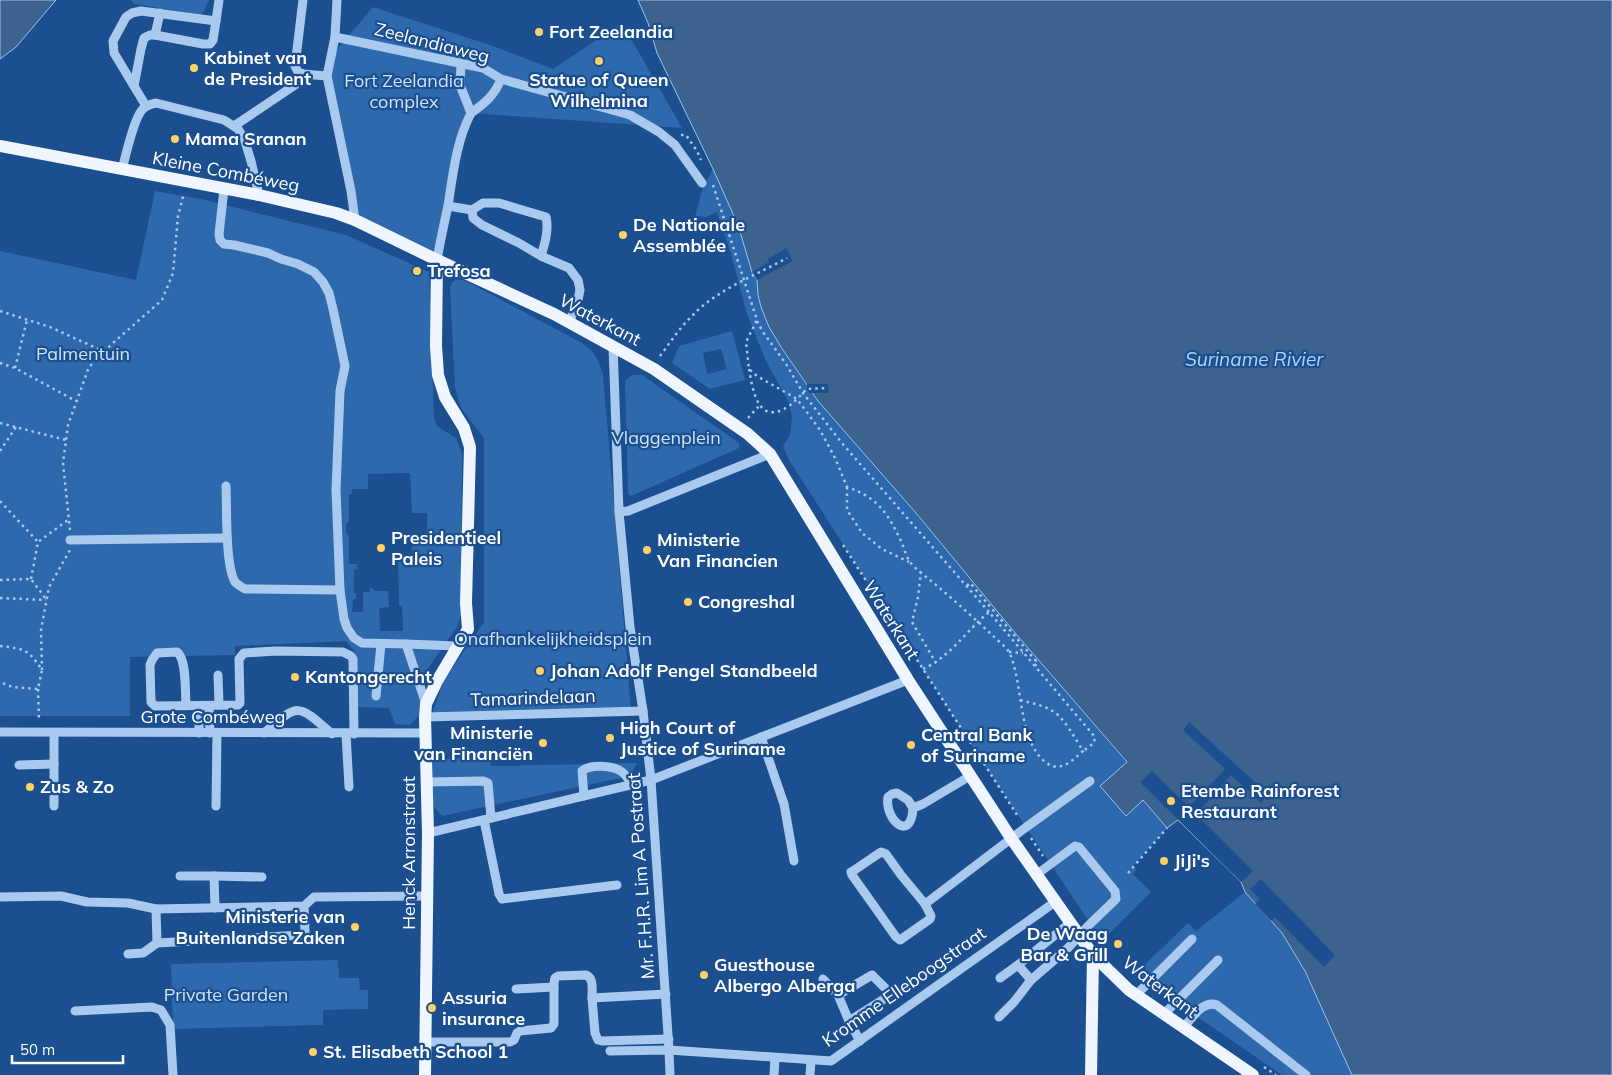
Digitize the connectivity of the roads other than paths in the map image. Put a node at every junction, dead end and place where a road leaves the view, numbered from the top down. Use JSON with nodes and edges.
{"nodes":[{"id":1,"x":219,"y":0,"type":"edge"},
{"id":2,"x":303,"y":0,"type":"edge"},
{"id":3,"x":337,"y":0,"type":"edge"},
{"id":4,"x":160,"y":13,"type":"junction"},
{"id":5,"x":216,"y":21,"type":"junction"},
{"id":6,"x":155,"y":35,"type":"junction"},
{"id":7,"x":335,"y":37,"type":"junction"},
{"id":8,"x":461,"y":65,"type":"junction"},
{"id":9,"x":303,"y":74,"type":"junction"},
{"id":10,"x":328,"y":76,"type":"junction"},
{"id":11,"x":501,"y":80,"type":"junction"},
{"id":12,"x":134,"y":86,"type":"junction"},
{"id":13,"x":146,"y":106,"type":"junction"},
{"id":14,"x":471,"y":113,"type":"junction"},
{"id":15,"x":234,"y":126,"type":"junction"},
{"id":16,"x":0,"y":146,"type":"edge"},
{"id":17,"x":122,"y":170,"type":"junction"},
{"id":18,"x":702,"y":183,"type":"dead end"},
{"id":19,"x":224,"y":189,"type":"junction"},
{"id":20,"x":259,"y":195,"type":"junction"},
{"id":21,"x":448,"y":206,"type":"junction"},
{"id":22,"x":472,"y":210,"type":"junction"},
{"id":23,"x":355,"y":220,"type":"junction"},
{"id":24,"x":541,"y":256,"type":"junction"},
{"id":25,"x":437,"y":260,"type":"junction"},
{"id":26,"x":569,"y":323,"type":"junction"},
{"id":27,"x":613,"y":346,"type":"junction"},
{"id":28,"x":770,"y":454,"type":"junction"},
{"id":29,"x":226,"y":486,"type":"dead end"},
{"id":30,"x":619,"y":512,"type":"junction"},
{"id":31,"x":227,"y":538,"type":"junction"},
{"id":32,"x":70,"y":540,"type":"road end"},
{"id":33,"x":340,"y":590,"type":"junction"},
{"id":34,"x":381,"y":644,"type":"junction"},
{"id":35,"x":406,"y":644,"type":"junction"},
{"id":36,"x":458,"y":646,"type":"junction"},
{"id":37,"x":218,"y":675,"type":"dead end"},
{"id":38,"x":908,"y":680,"type":"junction"},
{"id":39,"x":376,"y":696,"type":"dead end"},
{"id":40,"x":426,"y":704,"type":"junction"},
{"id":41,"x":219,"y":705,"type":"junction"},
{"id":42,"x":186,"y":706,"type":"junction"},
{"id":43,"x":199,"y":706,"type":"junction"},
{"id":44,"x":209,"y":706,"type":"junction"},
{"id":45,"x":643,"y":711,"type":"junction"},
{"id":46,"x":425,"y":717,"type":"junction"},
{"id":47,"x":0,"y":732,"type":"edge"},
{"id":48,"x":54,"y":733,"type":"junction"},
{"id":49,"x":199,"y":733,"type":"junction"},
{"id":50,"x":214,"y":733,"type":"junction"},
{"id":51,"x":425,"y":733,"type":"junction"},
{"id":52,"x":264,"y":734,"type":"junction"},
{"id":53,"x":332,"y":734,"type":"junction"},
{"id":54,"x":350,"y":734,"type":"junction"},
{"id":55,"x":761,"y":737,"type":"junction"},
{"id":56,"x":54,"y":764,"type":"junction"},
{"id":57,"x":19,"y":765,"type":"dead end"},
{"id":58,"x":970,"y":776,"type":"junction"},
{"id":59,"x":651,"y":780,"type":"junction"},
{"id":60,"x":1090,"y":781,"type":"dead end"},
{"id":61,"x":427,"y":782,"type":"junction"},
{"id":62,"x":632,"y":784,"type":"junction"},
{"id":63,"x":349,"y":788,"type":"dead end"},
{"id":64,"x":584,"y":796,"type":"junction"},
{"id":65,"x":54,"y":806,"type":"dead end"},
{"id":66,"x":216,"y":806,"type":"dead end"},
{"id":67,"x":913,"y":808,"type":"dead end"},
{"id":68,"x":488,"y":819,"type":"junction"},
{"id":69,"x":428,"y":833,"type":"junction"},
{"id":70,"x":1011,"y":838,"type":"junction"},
{"id":71,"x":794,"y":861,"type":"dead end"},
{"id":72,"x":1036,"y":875,"type":"junction"},
{"id":73,"x":180,"y":876,"type":"dead end"},
{"id":74,"x":214,"y":876,"type":"junction"},
{"id":75,"x":262,"y":877,"type":"dead end"},
{"id":76,"x":618,"y":885,"type":"dead end"},
{"id":77,"x":427,"y":896,"type":"junction"},
{"id":78,"x":0,"y":897,"type":"edge"},
{"id":79,"x":1054,"y":902,"type":"junction"},
{"id":80,"x":925,"y":904,"type":"junction"},
{"id":81,"x":304,"y":906,"type":"junction"},
{"id":82,"x":156,"y":908,"type":"junction"},
{"id":83,"x":215,"y":908,"type":"junction"},
{"id":84,"x":1070,"y":923,"type":"junction"},
{"id":85,"x":1079,"y":936,"type":"junction"},
{"id":86,"x":1192,"y":939,"type":"dead end"},
{"id":87,"x":157,"y":943,"type":"junction"},
{"id":88,"x":128,"y":954,"type":"dead end"},
{"id":89,"x":1093,"y":955,"type":"junction"},
{"id":90,"x":1218,"y":960,"type":"dead end"},
{"id":91,"x":1018,"y":965,"type":"junction"},
{"id":92,"x":1000,"y":978,"type":"dead end"},
{"id":93,"x":823,"y":979,"type":"dead end"},
{"id":94,"x":1030,"y":980,"type":"junction"},
{"id":95,"x":554,"y":987,"type":"junction"},
{"id":96,"x":516,"y":989,"type":"dead end"},
{"id":97,"x":666,"y":994,"type":"junction"},
{"id":98,"x":838,"y":995,"type":"junction"},
{"id":99,"x":1136,"y":995,"type":"junction"},
{"id":100,"x":592,"y":998,"type":"junction"},
{"id":101,"x":75,"y":1010,"type":"dead end"},
{"id":102,"x":1164,"y":1014,"type":"junction"},
{"id":103,"x":999,"y":1017,"type":"dead end"},
{"id":104,"x":849,"y":1022,"type":"junction"},
{"id":105,"x":1184,"y":1027,"type":"junction"},
{"id":106,"x":669,"y":1040,"type":"junction"},
{"id":107,"x":860,"y":1041,"type":"junction"},
{"id":108,"x":425,"y":1042,"type":"junction"},
{"id":109,"x":670,"y":1050,"type":"junction"},
{"id":110,"x":610,"y":1051,"type":"dead end"},
{"id":111,"x":775,"y":1058,"type":"junction"},
{"id":112,"x":810,"y":1060,"type":"junction"},
{"id":113,"x":1257,"y":1070,"type":"edge"},
{"id":114,"x":1241,"y":1071,"type":"edge"},
{"id":115,"x":173,"y":1075,"type":"edge"},
{"id":116,"x":425,"y":1075,"type":"edge"},
{"id":117,"x":670,"y":1075,"type":"edge"},
{"id":118,"x":774,"y":1075,"type":"edge"},
{"id":119,"x":810,"y":1075,"type":"edge"},
{"id":120,"x":1091,"y":1075,"type":"edge"},
{"id":121,"x":1306,"y":1075,"type":"edge"}],
"edges":[{"from":1,"to":5,"type":"street"},
{"from":2,"to":9,"type":"street"},
{"from":3,"to":7,"type":"street"},
{"from":4,"to":5,"type":"street"},
{"from":4,"to":6,"type":"street"},
{"from":4,"to":12,"type":"street"},
{"from":5,"to":6,"type":"street"},
{"from":6,"to":12,"type":"street"},
{"from":7,"to":8,"type":"street","name":"Zeelandiaweg"},
{"from":7,"to":10,"type":"street"},
{"from":8,"to":11,"type":"street","name":"Zeelandiaweg"},
{"from":8,"to":14,"type":"street"},
{"from":9,"to":10,"type":"street"},
{"from":9,"to":15,"type":"street"},
{"from":10,"to":23,"type":"street"},
{"from":11,"to":14,"type":"street"},
{"from":11,"to":18,"type":"street","name":"Zeelandiaweg"},
{"from":12,"to":13,"type":"street"},
{"from":13,"to":15,"type":"street"},
{"from":13,"to":17,"type":"street"},
{"from":14,"to":21,"type":"street"},
{"from":15,"to":20,"type":"street"},
{"from":16,"to":17,"type":"main road","name":"Kleine Combéweg"},
{"from":17,"to":19,"type":"main road","name":"Kleine Combéweg"},
{"from":19,"to":20,"type":"main road","name":"Kleine Combéweg"},
{"from":19,"to":33,"type":"street"},
{"from":20,"to":23,"type":"main road","name":"Kleine Combéweg"},
{"from":21,"to":22,"type":"street"},
{"from":21,"to":25,"type":"street"},
{"from":22,"to":24,"type":"street"},
{"from":22,"to":24,"type":"street"},
{"from":23,"to":25,"type":"main road","name":"Kleine Combéweg"},
{"from":24,"to":26,"type":"street"},
{"from":25,"to":26,"type":"main road","name":"Waterkant"},
{"from":25,"to":36,"type":"main road","name":"Henck Arronstraat"},
{"from":26,"to":27,"type":"main road","name":"Waterkant"},
{"from":27,"to":28,"type":"main road","name":"Waterkant"},
{"from":27,"to":30,"type":"street","name":"Mr. F.H.R. Lim A Postraat"},
{"from":28,"to":30,"type":"street"},
{"from":28,"to":38,"type":"main road","name":"Waterkant"},
{"from":29,"to":31,"type":"street"},
{"from":30,"to":45,"type":"street","name":"Mr. F.H.R. Lim A Postraat"},
{"from":31,"to":32,"type":"street"},
{"from":31,"to":33,"type":"street"},
{"from":33,"to":34,"type":"street"},
{"from":34,"to":35,"type":"street"},
{"from":34,"to":39,"type":"street"},
{"from":35,"to":36,"type":"street"},
{"from":35,"to":40,"type":"street"},
{"from":36,"to":40,"type":"main road","name":"Henck Arronstraat"},
{"from":37,"to":41,"type":"street"},
{"from":38,"to":55,"type":"street"},
{"from":38,"to":58,"type":"main road","name":"Waterkant"},
{"from":40,"to":46,"type":"main road","name":"Henck Arronstraat"},
{"from":41,"to":44,"type":"street"},
{"from":41,"to":54,"type":"street"},
{"from":42,"to":42,"type":"street"},
{"from":42,"to":43,"type":"street"},
{"from":43,"to":44,"type":"street"},
{"from":43,"to":49,"type":"street"},
{"from":44,"to":50,"type":"street"},
{"from":45,"to":46,"type":"street","name":"Tamarindelaan"},
{"from":45,"to":59,"type":"street","name":"Mr. F.H.R. Lim A Postraat"},
{"from":46,"to":51,"type":"main road","name":"Henck Arronstraat"},
{"from":47,"to":48,"type":"street","name":"Grote Combéweg"},
{"from":48,"to":49,"type":"street","name":"Grote Combéweg"},
{"from":48,"to":56,"type":"street"},
{"from":49,"to":50,"type":"street","name":"Grote Combéweg"},
{"from":50,"to":52,"type":"street","name":"Grote Combéweg"},
{"from":50,"to":66,"type":"street"},
{"from":51,"to":54,"type":"street","name":"Grote Combéweg"},
{"from":51,"to":61,"type":"main road","name":"Henck Arronstraat"},
{"from":52,"to":53,"type":"street","name":"Grote Combéweg"},
{"from":52,"to":53,"type":"street"},
{"from":53,"to":54,"type":"street","name":"Grote Combéweg"},
{"from":54,"to":63,"type":"street"},
{"from":55,"to":59,"type":"street"},
{"from":55,"to":71,"type":"street"},
{"from":56,"to":57,"type":"street"},
{"from":56,"to":65,"type":"street"},
{"from":58,"to":67,"type":"street"},
{"from":58,"to":70,"type":"main road","name":"Waterkant"},
{"from":59,"to":62,"type":"street"},
{"from":59,"to":97,"type":"street","name":"Mr. F.H.R. Lim A Postraat"},
{"from":60,"to":70,"type":"street"},
{"from":61,"to":68,"type":"street"},
{"from":61,"to":69,"type":"main road","name":"Henck Arronstraat"},
{"from":62,"to":64,"type":"street"},
{"from":62,"to":64,"type":"street"},
{"from":64,"to":68,"type":"street"},
{"from":68,"to":69,"type":"street"},
{"from":68,"to":76,"type":"street"},
{"from":69,"to":77,"type":"main road","name":"Henck Arronstraat"},
{"from":70,"to":72,"type":"main road","name":"Waterkant"},
{"from":70,"to":80,"type":"street"},
{"from":72,"to":79,"type":"main road","name":"Waterkant"},
{"from":72,"to":85,"type":"street"},
{"from":73,"to":74,"type":"street"},
{"from":74,"to":75,"type":"street"},
{"from":74,"to":83,"type":"street"},
{"from":77,"to":81,"type":"street"},
{"from":77,"to":108,"type":"main road","name":"Henck Arronstraat"},
{"from":78,"to":82,"type":"street"},
{"from":79,"to":84,"type":"main road","name":"Waterkant"},
{"from":79,"to":107,"type":"street","name":"Kromme Elleboogstraat"},
{"from":80,"to":80,"type":"street"},
{"from":81,"to":83,"type":"street"},
{"from":81,"to":87,"type":"street"},
{"from":82,"to":83,"type":"street"},
{"from":82,"to":87,"type":"street"},
{"from":84,"to":85,"type":"main road","name":"Waterkant"},
{"from":84,"to":91,"type":"street"},
{"from":85,"to":89,"type":"main road","name":"Waterkant"},
{"from":85,"to":94,"type":"street"},
{"from":86,"to":99,"type":"street"},
{"from":87,"to":88,"type":"street"},
{"from":89,"to":99,"type":"main road","name":"Waterkant"},
{"from":89,"to":120,"type":"main road"},
{"from":90,"to":102,"type":"street"},
{"from":91,"to":92,"type":"street"},
{"from":91,"to":94,"type":"street"},
{"from":93,"to":98,"type":"street"},
{"from":94,"to":103,"type":"street"},
{"from":95,"to":96,"type":"street"},
{"from":95,"to":100,"type":"street"},
{"from":95,"to":108,"type":"street"},
{"from":97,"to":100,"type":"street"},
{"from":97,"to":106,"type":"street","name":"Mr. F.H.R. Lim A Postraat"},
{"from":98,"to":104,"type":"street"},
{"from":98,"to":104,"type":"street"},
{"from":99,"to":102,"type":"main road","name":"Waterkant"},
{"from":100,"to":106,"type":"street"},
{"from":101,"to":115,"type":"street"},
{"from":102,"to":105,"type":"main road","name":"Waterkant"},
{"from":104,"to":107,"type":"street"},
{"from":105,"to":114,"type":"main road","name":"Waterkant"},
{"from":105,"to":121,"type":"street"},
{"from":106,"to":109,"type":"street","name":"Mr. F.H.R. Lim A Postraat"},
{"from":107,"to":112,"type":"street","name":"Kromme Elleboogstraat"},
{"from":108,"to":116,"type":"main road","name":"Henck Arronstraat"},
{"from":109,"to":110,"type":"street","name":"Kromme Elleboogstraat"},
{"from":109,"to":111,"type":"street","name":"Kromme Elleboogstraat"},
{"from":109,"to":117,"type":"street","name":"Mr. F.H.R. Lim A Postraat"},
{"from":111,"to":112,"type":"street","name":"Kromme Elleboogstraat"},
{"from":111,"to":118,"type":"street"},
{"from":112,"to":119,"type":"street"},
{"from":113,"to":114,"type":"main road","name":"Waterkant"}]}
